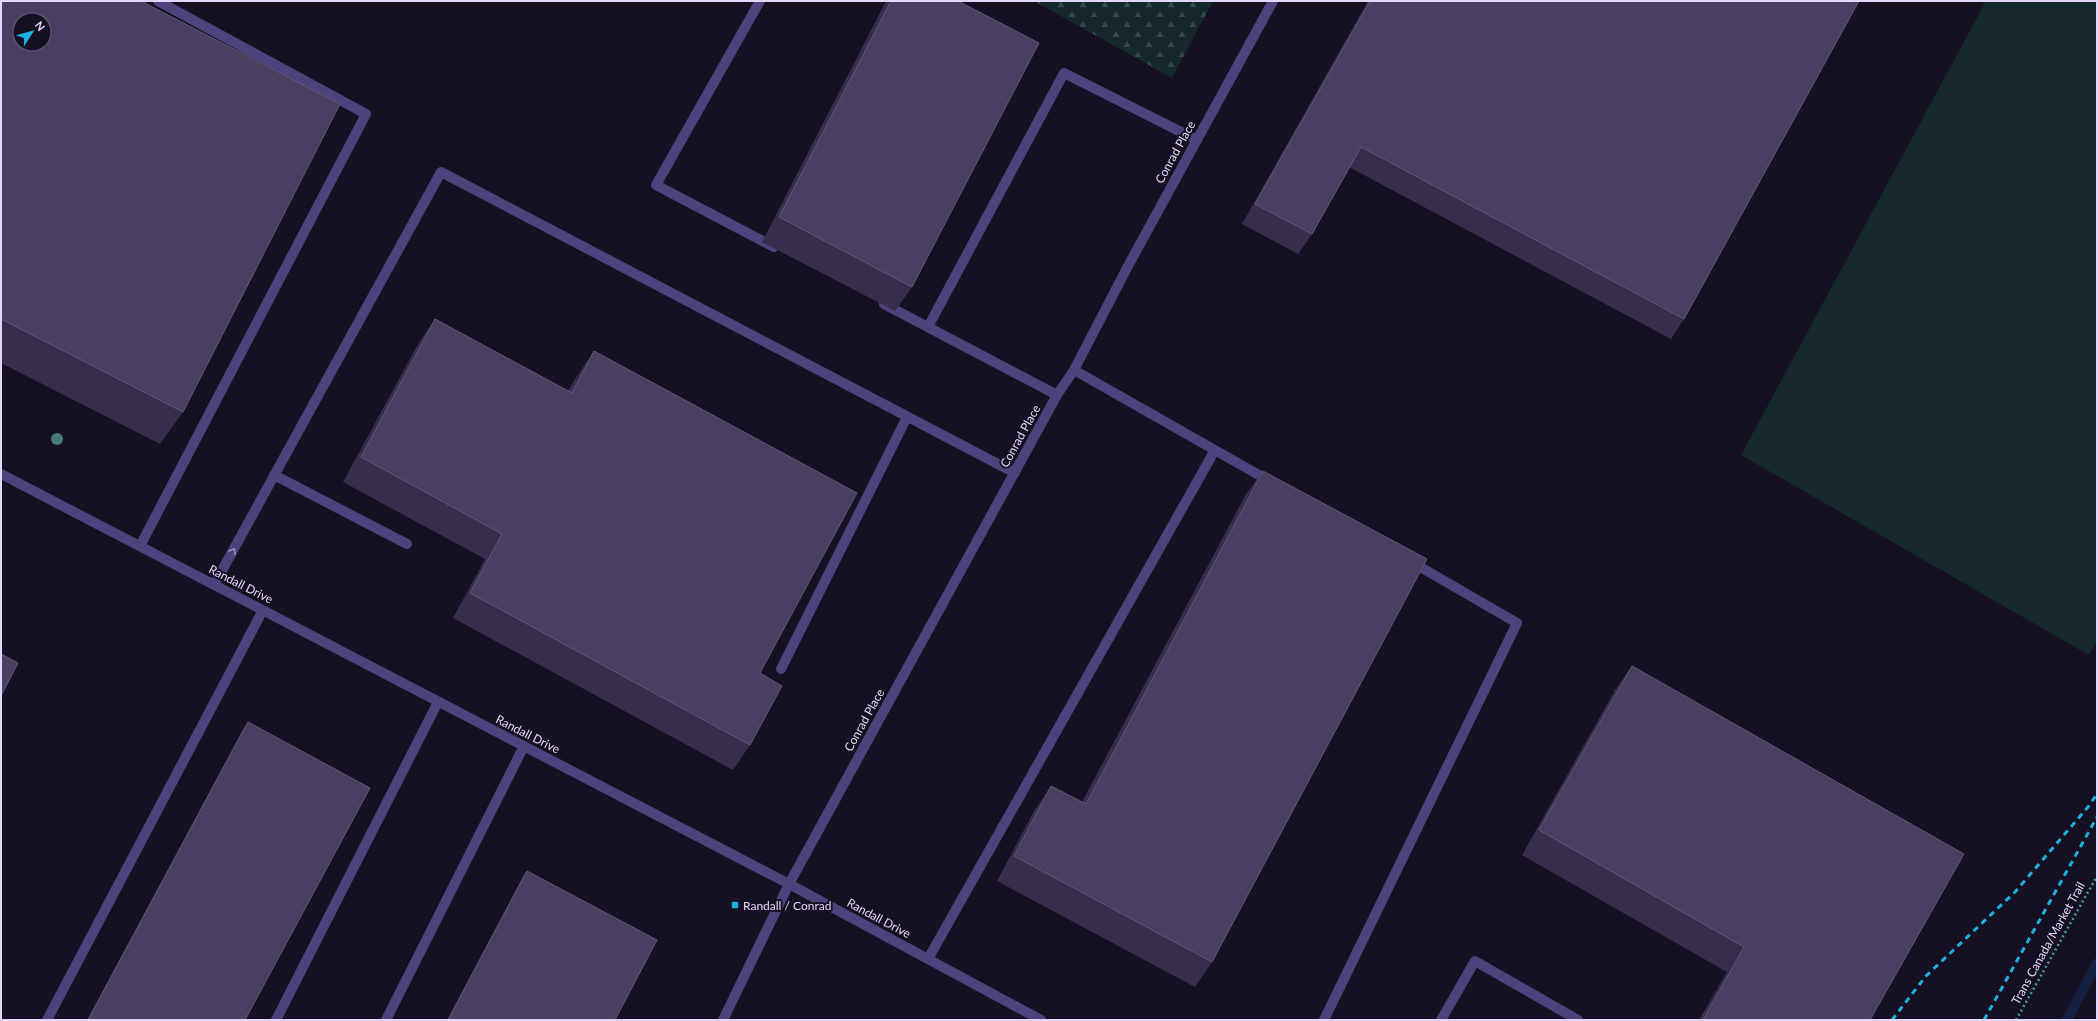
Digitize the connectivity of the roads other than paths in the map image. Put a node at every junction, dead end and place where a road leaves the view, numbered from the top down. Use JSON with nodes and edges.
{"nodes":[{"id":1,"x":158,"y":1,"type":"edge"},
{"id":2,"x":760,"y":1,"type":"edge"},
{"id":3,"x":1273,"y":1,"type":"edge"},
{"id":4,"x":1197,"y":140,"type":"junction"},
{"id":5,"x":782,"y":251,"type":"dead end"},
{"id":6,"x":872,"y":298,"type":"dead end"},
{"id":7,"x":928,"y":327,"type":"junction"},
{"id":8,"x":1074,"y":370,"type":"junction"},
{"id":9,"x":1057,"y":395,"type":"junction"},
{"id":10,"x":907,"y":417,"type":"junction"},
{"id":11,"x":1215,"y":450,"type":"junction"},
{"id":12,"x":1015,"y":472,"type":"junction"},
{"id":13,"x":1,"y":474,"type":"edge"},
{"id":14,"x":274,"y":475,"type":"junction"},
{"id":15,"x":1283,"y":489,"type":"edge"},
{"id":16,"x":407,"y":544,"type":"dead end"},
{"id":17,"x":140,"y":546,"type":"junction"},
{"id":18,"x":1400,"y":556,"type":"edge"},
{"id":19,"x":214,"y":585,"type":"junction"},
{"id":20,"x":263,"y":610,"type":"junction"},
{"id":21,"x":781,"y":669,"type":"dead end"},
{"id":22,"x":438,"y":702,"type":"junction"},
{"id":23,"x":524,"y":746,"type":"junction"},
{"id":24,"x":789,"y":884,"type":"junction"},
{"id":25,"x":928,"y":959,"type":"junction"},
{"id":26,"x":47,"y":1020,"type":"edge"},
{"id":27,"x":276,"y":1020,"type":"edge"},
{"id":28,"x":386,"y":1020,"type":"edge"},
{"id":29,"x":723,"y":1020,"type":"edge"},
{"id":30,"x":1041,"y":1020,"type":"edge"},
{"id":31,"x":1324,"y":1020,"type":"edge"},
{"id":32,"x":1441,"y":1020,"type":"edge"},
{"id":33,"x":1578,"y":1020,"type":"edge"}],
"edges":[{"from":1,"to":17,"type":"street"},
{"from":2,"to":5,"type":"street"},
{"from":3,"to":4,"type":"street","name":"Conrad Place"},
{"from":4,"to":7,"type":"street"},
{"from":4,"to":8,"type":"street","name":"Conrad Place"},
{"from":6,"to":7,"type":"street"},
{"from":7,"to":9,"type":"street"},
{"from":8,"to":9,"type":"street","name":"Conrad Place"},
{"from":8,"to":11,"type":"street"},
{"from":9,"to":12,"type":"street","name":"Conrad Place"},
{"from":10,"to":12,"type":"street"},
{"from":10,"to":14,"type":"street"},
{"from":10,"to":21,"type":"street"},
{"from":11,"to":15,"type":"street"},
{"from":11,"to":25,"type":"street"},
{"from":12,"to":24,"type":"street","name":"Conrad Place"},
{"from":13,"to":17,"type":"street","name":"Randall Drive"},
{"from":14,"to":16,"type":"street"},
{"from":19,"to":14,"type":"street","one_way":true},
{"from":17,"to":19,"type":"street","name":"Randall Drive"},
{"from":18,"to":31,"type":"street"},
{"from":19,"to":20,"type":"street","name":"Randall Drive"},
{"from":20,"to":22,"type":"street","name":"Randall Drive"},
{"from":20,"to":26,"type":"street"},
{"from":22,"to":23,"type":"street","name":"Randall Drive"},
{"from":22,"to":27,"type":"street"},
{"from":23,"to":24,"type":"street","name":"Randall Drive"},
{"from":23,"to":28,"type":"street"},
{"from":24,"to":25,"type":"street","name":"Randall Drive"},
{"from":24,"to":29,"type":"street","name":"Conrad Place"},
{"from":25,"to":30,"type":"street","name":"Randall Drive"},
{"from":32,"to":33,"type":"street"}]}
